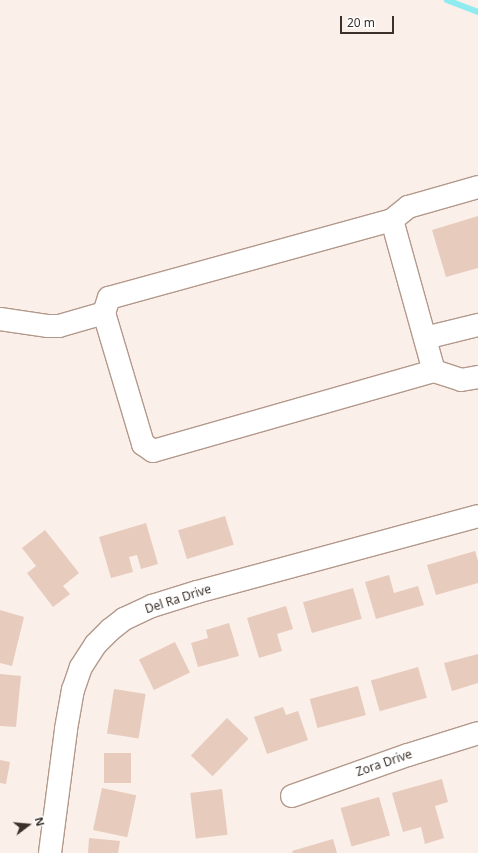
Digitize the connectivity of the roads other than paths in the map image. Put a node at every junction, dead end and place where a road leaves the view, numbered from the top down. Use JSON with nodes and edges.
{"nodes":[{"id":1,"x":478,"y":187,"type":"edge"},
{"id":2,"x":392,"y":220,"type":"junction"},
{"id":3,"x":104,"y":313,"type":"junction"},
{"id":4,"x":0,"y":319,"type":"edge"},
{"id":5,"x":478,"y":325,"type":"edge"},
{"id":6,"x":425,"y":338,"type":"junction"},
{"id":7,"x":434,"y":371,"type":"junction"},
{"id":8,"x":478,"y":377,"type":"edge"},
{"id":9,"x":478,"y":516,"type":"edge"},
{"id":10,"x":478,"y":733,"type":"edge"},
{"id":11,"x":292,"y":796,"type":"dead end"},
{"id":12,"x":50,"y":853,"type":"edge"}],
"edges":[{"from":1,"to":2,"type":"street"},
{"from":2,"to":3,"type":"street"},
{"from":2,"to":6,"type":"street"},
{"from":3,"to":4,"type":"street"},
{"from":3,"to":7,"type":"street"},
{"from":5,"to":6,"type":"street"},
{"from":6,"to":7,"type":"street"},
{"from":7,"to":8,"type":"street"},
{"from":9,"to":12,"type":"street","name":"Del Ra Drive"},
{"from":10,"to":11,"type":"street","name":"Zora Drive"}]}
